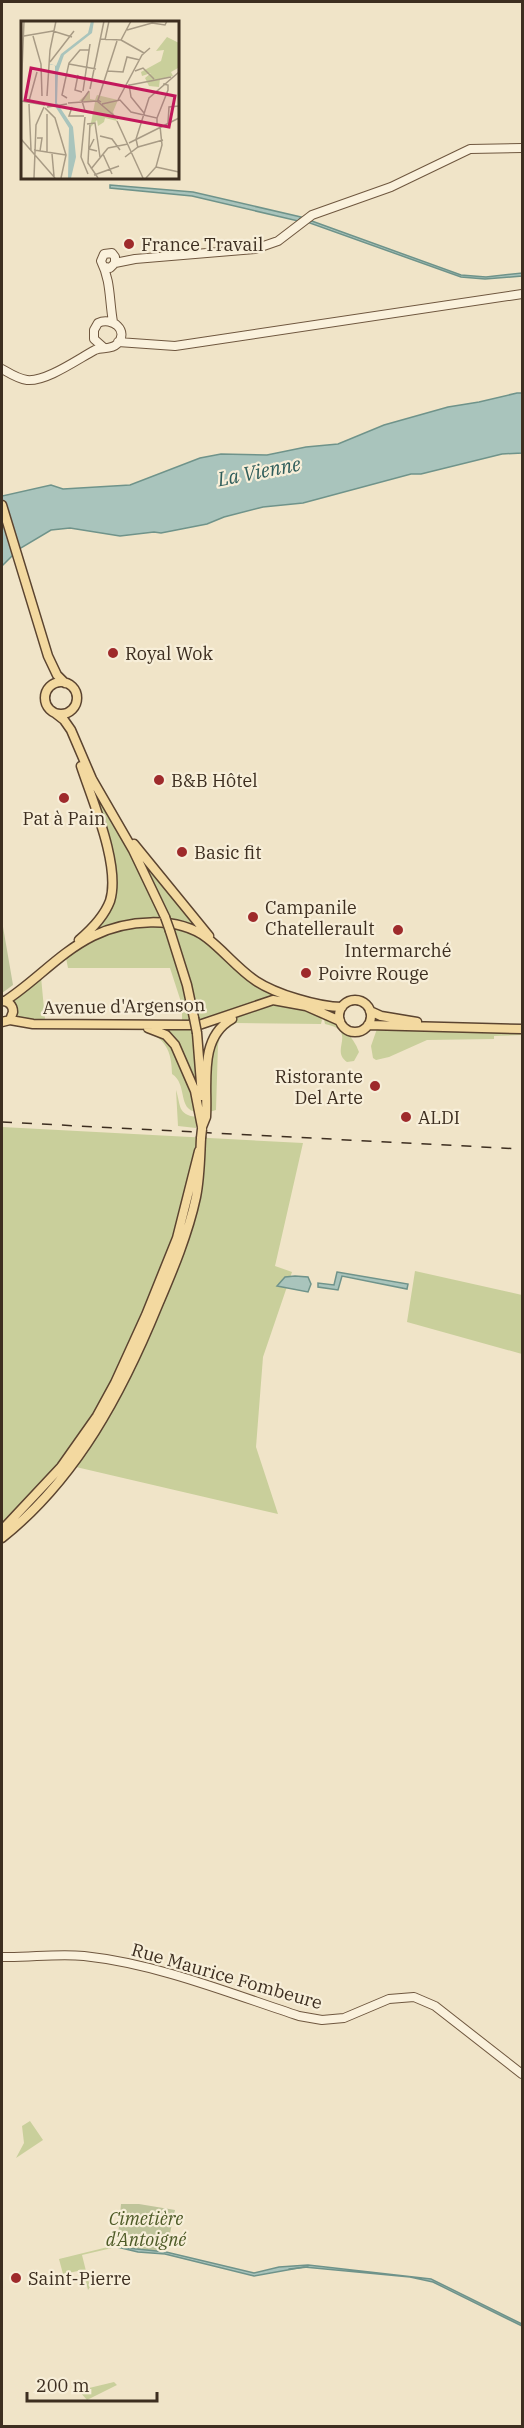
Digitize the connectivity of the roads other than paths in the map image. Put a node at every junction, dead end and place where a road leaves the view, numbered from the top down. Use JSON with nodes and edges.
{"nodes":[{"id":1,"x":522,"y":148,"type":"edge"},
{"id":2,"x":522,"y":294,"type":"edge"},
{"id":3,"x":110,"y":298,"type":"junction"},
{"id":4,"x":102,"y":321,"type":"junction"},
{"id":5,"x":113,"y":322,"type":"junction"},
{"id":6,"x":121,"y":331,"type":"junction"},
{"id":7,"x":94,"y":339,"type":"junction"},
{"id":8,"x":118,"y":342,"type":"junction"},
{"id":9,"x":148,"y":344,"type":"junction"},
{"id":10,"x":103,"y":347,"type":"junction"},
{"id":11,"x":77,"y":360,"type":"junction"},
{"id":12,"x":2,"y":369,"type":"edge"},
{"id":13,"x":2,"y":505,"type":"edge"},
{"id":14,"x":48,"y":656,"type":"junction"},
{"id":15,"x":65,"y":683,"type":"junction"},
{"id":16,"x":49,"y":688,"type":"junction"},
{"id":17,"x":71,"y":710,"type":"junction"},
{"id":18,"x":55,"y":713,"type":"junction"},
{"id":19,"x":71,"y":730,"type":"junction"},
{"id":20,"x":81,"y":754,"type":"junction"},
{"id":21,"x":111,"y":813,"type":"junction"},
{"id":22,"x":63,"y":955,"type":"junction"},
{"id":23,"x":240,"y":969,"type":"junction"},
{"id":24,"x":3,"y":1001,"type":"edge"},
{"id":25,"x":342,"y":1007,"type":"junction"},
{"id":26,"x":247,"y":1008,"type":"junction"},
{"id":27,"x":370,"y":1011,"type":"junction"},
{"id":28,"x":6,"y":1021,"type":"edge"},
{"id":29,"x":340,"y":1021,"type":"junction"},
{"id":30,"x":127,"y":1024,"type":"junction"},
{"id":31,"x":522,"y":1024,"type":"edge"},
{"id":32,"x":368,"y":1025,"type":"junction"},
{"id":33,"x":522,"y":1029,"type":"edge"},
{"id":34,"x":202,"y":1131,"type":"junction"},
{"id":35,"x":201,"y":1148,"type":"junction"},
{"id":36,"x":2,"y":1530,"type":"edge"},
{"id":37,"x":2,"y":1538,"type":"edge"},
{"id":38,"x":2,"y":1957,"type":"edge"},
{"id":39,"x":522,"y":2074,"type":"edge"}],
"edges":[{"from":1,"to":3,"type":"street"},
{"from":2,"to":9,"type":"street"},
{"from":3,"to":4,"type":"street"},
{"from":3,"to":5,"type":"street"},
{"from":4,"to":5,"type":"street"},
{"from":4,"to":7,"type":"street"},
{"from":5,"to":6,"type":"street"},
{"from":6,"to":8,"type":"street"},
{"from":6,"to":9,"type":"street"},
{"from":7,"to":10,"type":"street"},
{"from":7,"to":11,"type":"street"},
{"from":8,"to":9,"type":"street"},
{"from":8,"to":10,"type":"street"},
{"from":10,"to":11,"type":"street"},
{"from":11,"to":12,"type":"street"},
{"from":13,"to":14,"type":"main road"},
{"from":14,"to":15,"type":"main road"},
{"from":14,"to":16,"type":"main road"},
{"from":15,"to":16,"type":"main road"},
{"from":15,"to":17,"type":"main road"},
{"from":16,"to":18,"type":"main road"},
{"from":17,"to":18,"type":"main road"},
{"from":17,"to":19,"type":"main road"},
{"from":18,"to":19,"type":"main road"},
{"from":19,"to":20,"type":"main road"},
{"from":20,"to":21,"type":"main road"},
{"from":20,"to":22,"type":"main road"},
{"from":21,"to":23,"type":"main road"},
{"from":21,"to":34,"type":"main road","bridge":true},
{"from":22,"to":23,"type":"main road","name":"Avenue d'Argenson"},
{"from":22,"to":24,"type":"main road","name":"Avenue d'Argenson"},
{"from":23,"to":25,"type":"main road","name":"Avenue d'Argenson"},
{"from":24,"to":28,"type":"main road"},
{"from":25,"to":27,"type":"main road"},
{"from":25,"to":29,"type":"main road"},
{"from":26,"to":29,"type":"main road","name":"Avenue d'Argenson"},
{"from":26,"to":30,"type":"main road","name":"Avenue d'Argenson"},
{"from":26,"to":34,"type":"main road"},
{"from":27,"to":31,"type":"main road"},
{"from":27,"to":32,"type":"main road"},
{"from":28,"to":30,"type":"main road","name":"Avenue d'Argenson"},
{"from":29,"to":32,"type":"main road"},
{"from":30,"to":34,"type":"main road"},
{"from":32,"to":33,"type":"main road"},
{"from":34,"to":35,"type":"main road"},
{"from":35,"to":36,"type":"main road"},
{"from":35,"to":37,"type":"main road"},
{"from":38,"to":39,"type":"street","name":"Rue Maurice Fombeure"}]}
